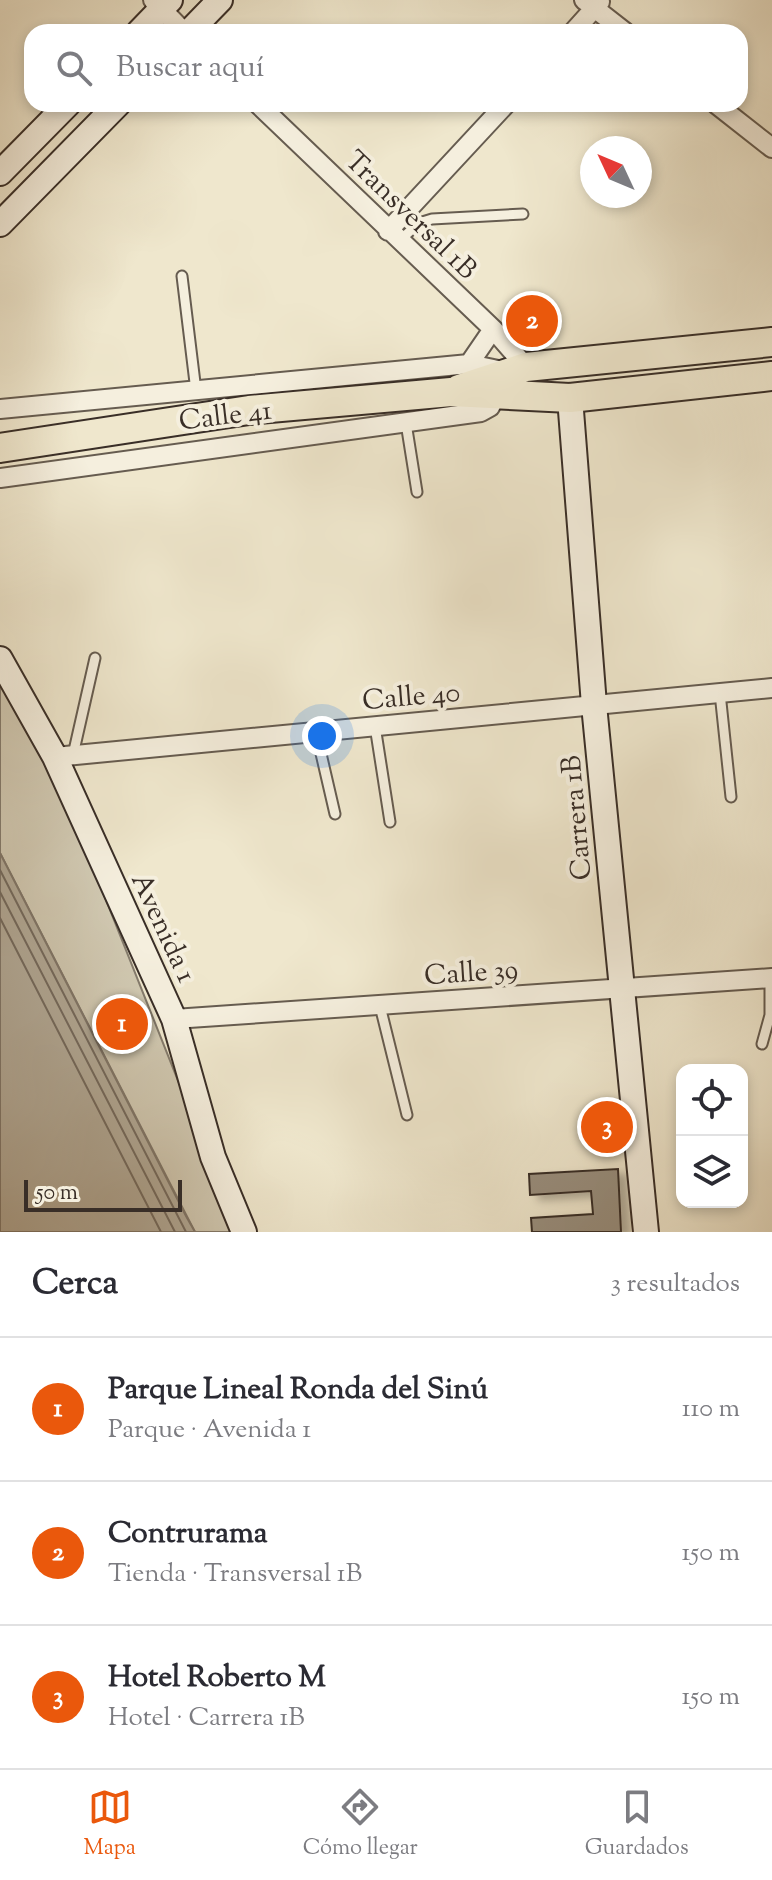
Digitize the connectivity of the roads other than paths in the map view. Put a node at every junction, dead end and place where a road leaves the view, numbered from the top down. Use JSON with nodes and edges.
{"nodes":[{"id":1,"x":220,"y":0,"type":"edge"},
{"id":2,"x":162,"y":3,"type":"edge"},
{"id":3,"x":594,"y":3,"type":"edge"},
{"id":4,"x":145,"y":24,"type":"edge"},
{"id":5,"x":180,"y":24,"type":"edge"},
{"id":6,"x":195,"y":24,"type":"edge"},
{"id":7,"x":579,"y":24,"type":"edge"},
{"id":8,"x":616,"y":24,"type":"edge"},
{"id":9,"x":60,"y":112,"type":"edge"},
{"id":10,"x":110,"y":112,"type":"edge"},
{"id":11,"x":266,"y":112,"type":"edge"},
{"id":12,"x":499,"y":112,"type":"edge"},
{"id":13,"x":726,"y":112,"type":"edge"},
{"id":14,"x":772,"y":148,"type":"edge"},
{"id":15,"x":2,"y":168,"type":"edge"},
{"id":16,"x":523,"y":214,"type":"dead end"},
{"id":17,"x":0,"y":224,"type":"edge"},
{"id":18,"x":393,"y":236,"type":"junction"},
{"id":19,"x":182,"y":276,"type":"dead end"},
{"id":20,"x":493,"y":329,"type":"junction"},
{"id":21,"x":772,"y":342,"type":"edge"},
{"id":22,"x":469,"y":364,"type":"junction"},
{"id":23,"x":772,"y":376,"type":"edge"},
{"id":24,"x":509,"y":378,"type":"junction"},
{"id":25,"x":196,"y":391,"type":"junction"},
{"id":26,"x":570,"y":398,"type":"junction"},
{"id":27,"x":0,"y":409,"type":"edge"},
{"id":28,"x":406,"y":423,"type":"junction"},
{"id":29,"x":0,"y":448,"type":"edge"},
{"id":30,"x":0,"y":478,"type":"edge"},
{"id":31,"x":417,"y":492,"type":"dead end"},
{"id":32,"x":95,"y":658,"type":"dead end"},
{"id":33,"x":0,"y":659,"type":"edge"},
{"id":34,"x":772,"y":688,"type":"edge"},
{"id":35,"x":720,"y":693,"type":"junction"},
{"id":36,"x":594,"y":705,"type":"junction"},
{"id":37,"x":375,"y":726,"type":"junction"},
{"id":38,"x":316,"y":732,"type":"junction"},
{"id":39,"x":64,"y":756,"type":"junction"},
{"id":40,"x":731,"y":797,"type":"dead end"},
{"id":41,"x":335,"y":814,"type":"dead end"},
{"id":42,"x":390,"y":822,"type":"dead end"},
{"id":43,"x":771,"y":978,"type":"edge"},
{"id":44,"x":621,"y":988,"type":"junction"},
{"id":45,"x":380,"y":1006,"type":"junction"},
{"id":46,"x":174,"y":1019,"type":"junction"},
{"id":47,"x":762,"y":1044,"type":"dead end"},
{"id":48,"x":407,"y":1115,"type":"dead end"},
{"id":49,"x":244,"y":1232,"type":"edge"},
{"id":50,"x":646,"y":1232,"type":"edge"}],
"edges":[{"from":1,"to":6,"type":"street"},
{"from":2,"to":4,"type":"street"},
{"from":2,"to":5,"type":"street"},
{"from":3,"to":7,"type":"street"},
{"from":3,"to":8,"type":"street"},
{"from":9,"to":15,"type":"street"},
{"from":10,"to":17,"type":"street"},
{"from":11,"to":18,"type":"street","name":"Transversal 1B"},
{"from":12,"to":18,"type":"street"},
{"from":13,"to":14,"type":"street"},
{"from":16,"to":18,"type":"lane"},
{"from":18,"to":20,"type":"street","name":"Transversal 1B"},
{"from":19,"to":25,"type":"lane"},
{"from":20,"to":22,"type":"street"},
{"from":20,"to":24,"type":"street","name":"Transversal 1B"},
{"from":21,"to":24,"type":"main road","name":"Calle 41"},
{"from":22,"to":24,"type":"street"},
{"from":22,"to":25,"type":"street"},
{"from":23,"to":26,"type":"main road","name":"Calle 41"},
{"from":24,"to":26,"type":"main road","name":"Calle 41"},
{"from":24,"to":28,"type":"street"},
{"from":24,"to":29,"type":"main road","name":"Calle 41"},
{"from":25,"to":27,"type":"street"},
{"from":26,"to":36,"type":"street","name":"Carrera 1B"},
{"from":28,"to":30,"type":"street"},
{"from":28,"to":31,"type":"lane"},
{"from":32,"to":39,"type":"lane"},
{"from":33,"to":39,"type":"street","name":"Avenida 1"},
{"from":34,"to":35,"type":"street","name":"Calle 40"},
{"from":35,"to":36,"type":"street","name":"Calle 40"},
{"from":35,"to":40,"type":"lane"},
{"from":36,"to":37,"type":"street","name":"Calle 40"},
{"from":36,"to":44,"type":"street","name":"Carrera 1B"},
{"from":37,"to":38,"type":"street","name":"Calle 40"},
{"from":37,"to":42,"type":"lane"},
{"from":38,"to":39,"type":"street","name":"Calle 40"},
{"from":38,"to":41,"type":"lane"},
{"from":39,"to":46,"type":"street","name":"Avenida 1"},
{"from":43,"to":44,"type":"street","name":"Calle 39"},
{"from":43,"to":47,"type":"lane"},
{"from":44,"to":45,"type":"street","name":"Calle 39"},
{"from":44,"to":50,"type":"street","name":"Carrera 1B"},
{"from":45,"to":46,"type":"street","name":"Calle 39"},
{"from":45,"to":48,"type":"lane"},
{"from":46,"to":49,"type":"street","name":"Avenida 1"}]}
